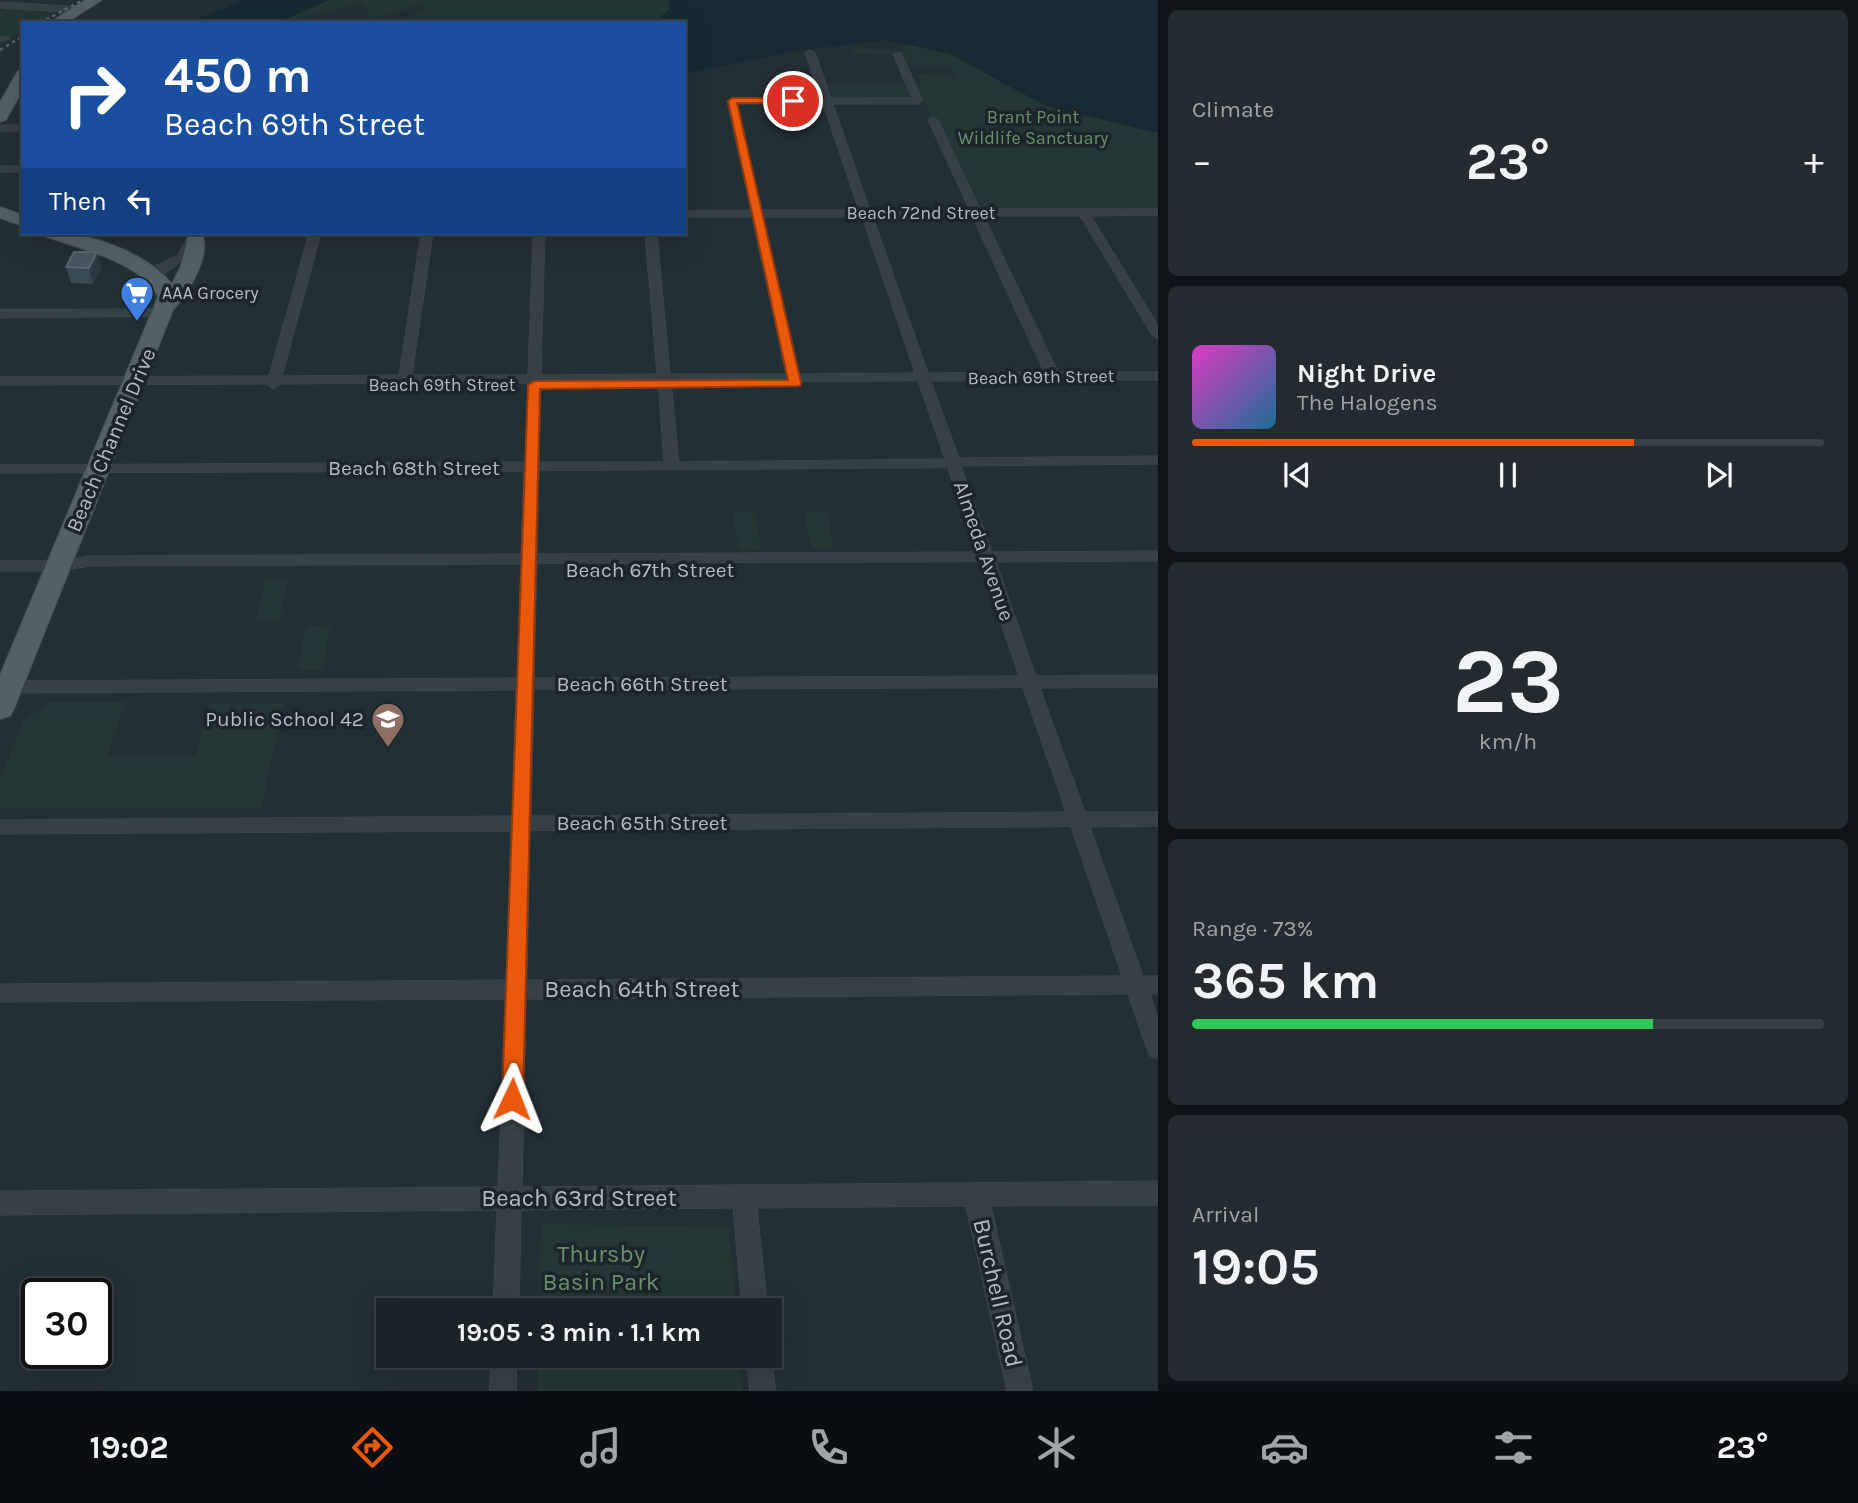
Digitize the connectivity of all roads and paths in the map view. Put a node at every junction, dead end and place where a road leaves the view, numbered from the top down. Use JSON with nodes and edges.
{"nodes":[{"id":1,"x":86,"y":0,"type":"edge"},
{"id":2,"x":95,"y":0,"type":"edge"},
{"id":3,"x":1,"y":2,"type":"edge"},
{"id":4,"x":68,"y":9,"type":"junction"},
{"id":5,"x":50,"y":21,"type":"edge"},
{"id":6,"x":59,"y":21,"type":"edge"},
{"id":7,"x":810,"y":54,"type":"dead end"},
{"id":8,"x":898,"y":54,"type":"dead end"},
{"id":9,"x":13,"y":91,"type":"edge"},
{"id":10,"x":827,"y":100,"type":"junction"},
{"id":11,"x":0,"y":117,"type":"edge"},
{"id":12,"x":933,"y":120,"type":"dead end"},
{"id":13,"x":0,"y":128,"type":"edge"},
{"id":14,"x":21,"y":128,"type":"edge"},
{"id":15,"x":0,"y":169,"type":"edge"},
{"id":16,"x":21,"y":169,"type":"edge"},
{"id":17,"x":1158,"y":212,"type":"edge"},
{"id":18,"x":867,"y":213,"type":"junction"},
{"id":19,"x":975,"y":213,"type":"junction"},
{"id":20,"x":1084,"y":213,"type":"junction"},
{"id":21,"x":686,"y":214,"type":"edge"},
{"id":22,"x":757,"y":214,"type":"junction"},
{"id":23,"x":59,"y":235,"type":"edge"},
{"id":24,"x":314,"y":235,"type":"edge"},
{"id":25,"x":427,"y":235,"type":"edge"},
{"id":26,"x":539,"y":235,"type":"edge"},
{"id":27,"x":650,"y":235,"type":"edge"},
{"id":28,"x":196,"y":236,"type":"edge"},
{"id":29,"x":151,"y":273,"type":"junction"},
{"id":30,"x":165,"y":309,"type":"junction"},
{"id":31,"x":0,"y":314,"type":"edge"},
{"id":32,"x":1158,"y":335,"type":"edge"},
{"id":33,"x":1158,"y":376,"type":"edge"},
{"id":34,"x":1053,"y":377,"type":"junction"},
{"id":35,"x":925,"y":379,"type":"junction"},
{"id":36,"x":795,"y":380,"type":"junction"},
{"id":37,"x":0,"y":381,"type":"edge"},
{"id":38,"x":664,"y":381,"type":"junction"},
{"id":39,"x":404,"y":382,"type":"junction"},
{"id":40,"x":534,"y":382,"type":"junction"},
{"id":41,"x":135,"y":383,"type":"junction"},
{"id":42,"x":274,"y":383,"type":"junction"},
{"id":43,"x":0,"y":387,"type":"edge"},
{"id":44,"x":1158,"y":460,"type":"edge"},
{"id":45,"x":953,"y":461,"type":"junction"},
{"id":46,"x":0,"y":462,"type":"edge"},
{"id":47,"x":532,"y":463,"type":"junction"},
{"id":48,"x":672,"y":463,"type":"junction"},
{"id":49,"x":101,"y":465,"type":"junction"},
{"id":50,"x":0,"y":469,"type":"edge"},
{"id":51,"x":1158,"y":556,"type":"edge"},
{"id":52,"x":988,"y":562,"type":"junction"},
{"id":53,"x":527,"y":564,"type":"junction"},
{"id":54,"x":0,"y":566,"type":"edge"},
{"id":55,"x":59,"y":566,"type":"junction"},
{"id":56,"x":1158,"y":567,"type":"edge"},
{"id":57,"x":1158,"y":681,"type":"edge"},
{"id":58,"x":1029,"y":682,"type":"junction"},
{"id":59,"x":525,"y":685,"type":"junction"},
{"id":60,"x":3,"y":695,"type":"edge"},
{"id":61,"x":1158,"y":819,"type":"edge"},
{"id":62,"x":1078,"y":820,"type":"junction"},
{"id":63,"x":521,"y":823,"type":"junction"},
{"id":64,"x":0,"y":827,"type":"edge"},
{"id":65,"x":1136,"y":985,"type":"junction"},
{"id":66,"x":1158,"y":985,"type":"edge"},
{"id":67,"x":516,"y":990,"type":"junction"},
{"id":68,"x":0,"y":993,"type":"edge"},
{"id":69,"x":1158,"y":1049,"type":"edge"},
{"id":70,"x":1158,"y":1193,"type":"edge"},
{"id":71,"x":976,"y":1195,"type":"junction"},
{"id":72,"x":744,"y":1197,"type":"junction"},
{"id":73,"x":509,"y":1199,"type":"junction"},
{"id":74,"x":0,"y":1203,"type":"edge"},
{"id":75,"x":506,"y":1298,"type":"edge"},
{"id":76,"x":754,"y":1298,"type":"edge"},
{"id":77,"x":504,"y":1368,"type":"edge"},
{"id":78,"x":760,"y":1368,"type":"edge"},
{"id":79,"x":503,"y":1391,"type":"edge"},
{"id":80,"x":763,"y":1391,"type":"edge"},
{"id":81,"x":1020,"y":1391,"type":"edge"}],
"edges":[{"from":1,"to":4,"type":"main road"},
{"from":2,"to":6,"type":"main road"},
{"from":3,"to":4,"type":"street"},
{"from":4,"to":5,"type":"main road"},
{"from":7,"to":10,"type":"street","name":"Almeda Avenue"},
{"from":8,"to":10,"type":"street"},
{"from":9,"to":11,"type":"main road"},
{"from":10,"to":18,"type":"street","name":"Almeda Avenue"},
{"from":10,"to":22,"type":"street"},
{"from":12,"to":19,"type":"street"},
{"from":13,"to":14,"type":"street"},
{"from":15,"to":16,"type":"street"},
{"from":17,"to":20,"type":"street","name":"Beach 72nd Street"},
{"from":18,"to":19,"type":"street","name":"Beach 72nd Street"},
{"from":18,"to":22,"type":"street","name":"Beach 72nd Street"},
{"from":18,"to":35,"type":"street","name":"Almeda Avenue"},
{"from":19,"to":20,"type":"street","name":"Beach 72nd Street"},
{"from":19,"to":34,"type":"street"},
{"from":20,"to":32,"type":"street"},
{"from":21,"to":22,"type":"street","name":"Beach 72nd Street"},
{"from":22,"to":36,"type":"street"},
{"from":23,"to":29,"type":"main road"},
{"from":24,"to":42,"type":"street"},
{"from":25,"to":39,"type":"street"},
{"from":26,"to":40,"type":"street"},
{"from":27,"to":38,"type":"street"},
{"from":28,"to":29,"type":"street"},
{"from":28,"to":30,"type":"main road","name":"Beach Channel Drive"},
{"from":29,"to":30,"type":"main road"},
{"from":30,"to":31,"type":"street"},
{"from":30,"to":41,"type":"main road","name":"Beach Channel Drive"},
{"from":33,"to":34,"type":"street","name":"Beach 69th Street"},
{"from":34,"to":35,"type":"street","name":"Beach 69th Street"},
{"from":35,"to":36,"type":"street","name":"Beach 69th Street"},
{"from":35,"to":45,"type":"street","name":"Almeda Avenue"},
{"from":36,"to":38,"type":"street","name":"Beach 69th Street"},
{"from":37,"to":41,"type":"street","name":"Beach 69th Street"},
{"from":38,"to":40,"type":"street","name":"Beach 69th Street"},
{"from":38,"to":48,"type":"street"},
{"from":39,"to":40,"type":"street","name":"Beach 69th Street"},
{"from":39,"to":42,"type":"street","name":"Beach 69th Street"},
{"from":40,"to":47,"type":"street"},
{"from":41,"to":42,"type":"street","name":"Beach 69th Street"},
{"from":41,"to":43,"type":"street","name":"Beach 69th Street"},
{"from":41,"to":49,"type":"main road","name":"Beach Channel Drive"},
{"from":44,"to":45,"type":"street","name":"Beach 68th Street"},
{"from":45,"to":48,"type":"street","name":"Beach 68th Street"},
{"from":45,"to":52,"type":"street","name":"Almeda Avenue"},
{"from":46,"to":49,"type":"street","name":"Beach 68th Street"},
{"from":47,"to":48,"type":"street","name":"Beach 68th Street"},
{"from":47,"to":49,"type":"street","name":"Beach 68th Street"},
{"from":47,"to":53,"type":"street"},
{"from":49,"to":50,"type":"street","name":"Beach 68th Street"},
{"from":49,"to":55,"type":"main road","name":"Beach Channel Drive"},
{"from":51,"to":52,"type":"street","name":"Beach 67th Street"},
{"from":52,"to":53,"type":"street","name":"Beach 67th Street"},
{"from":52,"to":56,"type":"street","name":"Beach 67th Street"},
{"from":52,"to":58,"type":"street","name":"Almeda Avenue"},
{"from":53,"to":55,"type":"street","name":"Beach 67th Street"},
{"from":53,"to":59,"type":"street"},
{"from":54,"to":55,"type":"street","name":"Beach 67th Street"},
{"from":55,"to":60,"type":"main road","name":"Beach Channel Drive"},
{"from":57,"to":58,"type":"street","name":"Beach 66th Street"},
{"from":58,"to":59,"type":"street","name":"Beach 66th Street"},
{"from":58,"to":62,"type":"street","name":"Almeda Avenue"},
{"from":59,"to":60,"type":"street","name":"Beach 66th Street"},
{"from":59,"to":63,"type":"street"},
{"from":61,"to":62,"type":"street","name":"Beach 65th Street"},
{"from":62,"to":63,"type":"street","name":"Beach 65th Street"},
{"from":62,"to":65,"type":"street","name":"Almeda Avenue"},
{"from":63,"to":64,"type":"street","name":"Beach 65th Street"},
{"from":63,"to":67,"type":"street"},
{"from":65,"to":66,"type":"street","name":"Beach 64th Street"},
{"from":65,"to":67,"type":"street","name":"Beach 64th Street"},
{"from":65,"to":69,"type":"street","name":"Almeda Avenue"},
{"from":67,"to":68,"type":"street","name":"Beach 64th Street"},
{"from":67,"to":73,"type":"street"},
{"from":70,"to":71,"type":"street","name":"Beach 63rd Street"},
{"from":71,"to":72,"type":"street","name":"Beach 63rd Street"},
{"from":71,"to":81,"type":"street","name":"Burchell Road"},
{"from":72,"to":73,"type":"street","name":"Beach 63rd Street"},
{"from":72,"to":76,"type":"street"},
{"from":73,"to":74,"type":"street","name":"Beach 63rd Street"},
{"from":73,"to":75,"type":"street"},
{"from":77,"to":79,"type":"street"},
{"from":78,"to":80,"type":"street"}]}
